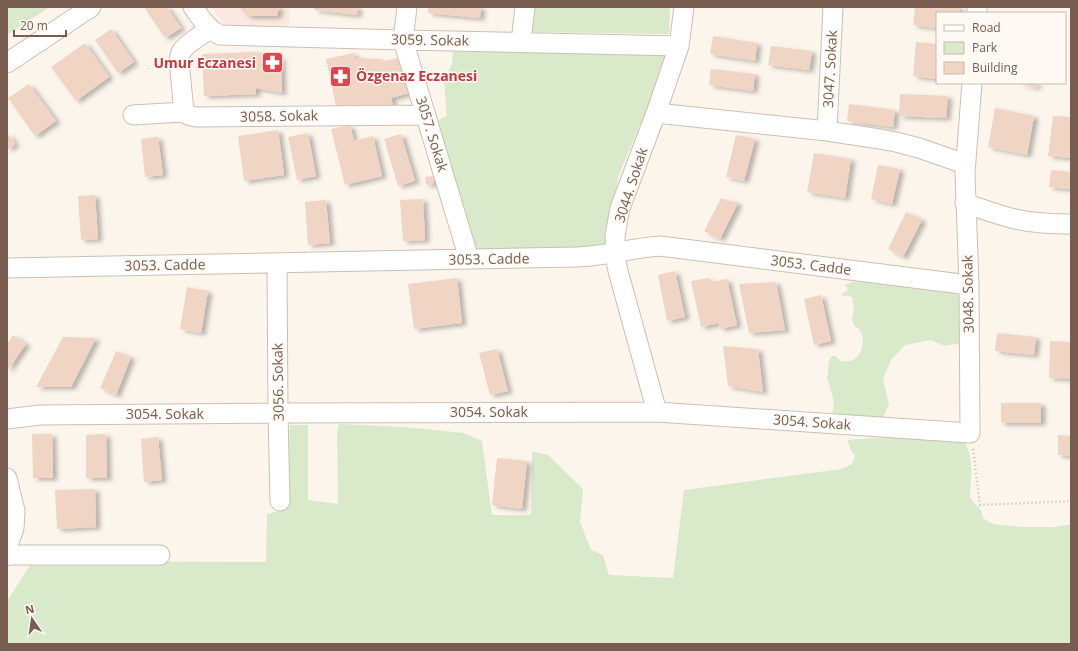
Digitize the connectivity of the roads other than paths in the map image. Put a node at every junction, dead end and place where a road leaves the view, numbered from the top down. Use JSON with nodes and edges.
{"nodes":[{"id":1,"x":91,"y":7,"type":"edge"},
{"id":2,"x":193,"y":7,"type":"edge"},
{"id":3,"x":407,"y":7,"type":"edge"},
{"id":4,"x":525,"y":7,"type":"edge"},
{"id":5,"x":684,"y":7,"type":"edge"},
{"id":6,"x":833,"y":7,"type":"edge"},
{"id":7,"x":210,"y":29,"type":"junction"},
{"id":8,"x":403,"y":40,"type":"junction"},
{"id":9,"x":521,"y":42,"type":"junction"},
{"id":10,"x":679,"y":46,"type":"junction"},
{"id":11,"x":7,"y":63,"type":"edge"},
{"id":12,"x":972,"y":84,"type":"edge"},
{"id":13,"x":184,"y":112,"type":"junction"},
{"id":14,"x":656,"y":113,"type":"junction"},
{"id":15,"x":133,"y":115,"type":"dead end"},
{"id":16,"x":426,"y":115,"type":"junction"},
{"id":17,"x":827,"y":131,"type":"junction"},
{"id":18,"x":965,"y":164,"type":"junction"},
{"id":19,"x":965,"y":203,"type":"junction"},
{"id":20,"x":1071,"y":224,"type":"edge"},
{"id":21,"x":616,"y":252,"type":"junction"},
{"id":22,"x":469,"y":259,"type":"junction"},
{"id":23,"x":277,"y":263,"type":"junction"},
{"id":24,"x":7,"y":268,"type":"edge"},
{"id":25,"x":969,"y":284,"type":"junction"},
{"id":26,"x":657,"y":412,"type":"junction"},
{"id":27,"x":278,"y":413,"type":"junction"},
{"id":28,"x":7,"y":419,"type":"edge"},
{"id":29,"x":970,"y":433,"type":"joint"},
{"id":30,"x":7,"y":478,"type":"edge"},
{"id":31,"x":280,"y":501,"type":"dead end"},
{"id":32,"x":160,"y":554,"type":"dead end"},
{"id":33,"x":7,"y":555,"type":"edge"}],
"edges":[{"from":1,"to":11,"type":"street"},
{"from":2,"to":7,"type":"street"},
{"from":3,"to":8,"type":"street","name":"3057. Sokak"},
{"from":4,"to":9,"type":"street"},
{"from":5,"to":10,"type":"street","name":"3044. Sokak"},
{"from":6,"to":17,"type":"street","name":"3047. Sokak"},
{"from":7,"to":8,"type":"street","name":"3059. Sokak"},
{"from":7,"to":13,"type":"street"},
{"from":8,"to":9,"type":"street","name":"3059. Sokak"},
{"from":8,"to":16,"type":"street","name":"3057. Sokak"},
{"from":9,"to":10,"type":"street","name":"3059. Sokak"},
{"from":10,"to":14,"type":"street","name":"3044. Sokak"},
{"from":12,"to":18,"type":"street","name":"3048. Sokak"},
{"from":13,"to":15,"type":"street","name":"3058. Sokak"},
{"from":13,"to":16,"type":"street","name":"3058. Sokak"},
{"from":14,"to":17,"type":"street"},
{"from":14,"to":21,"type":"street","name":"3044. Sokak"},
{"from":16,"to":22,"type":"street","name":"3057. Sokak"},
{"from":17,"to":18,"type":"street"},
{"from":18,"to":19,"type":"street","name":"3048. Sokak"},
{"from":19,"to":20,"type":"street"},
{"from":19,"to":25,"type":"street","name":"3048. Sokak"},
{"from":21,"to":22,"type":"street","name":"3053. Cadde"},
{"from":21,"to":25,"type":"street","name":"3053. Cadde"},
{"from":21,"to":26,"type":"street","name":"3044. Sokak"},
{"from":22,"to":23,"type":"street","name":"3053. Cadde"},
{"from":23,"to":24,"type":"street","name":"3053. Cadde"},
{"from":23,"to":27,"type":"street","name":"3056. Sokak"},
{"from":25,"to":29,"type":"street","name":"3048. Sokak"},
{"from":26,"to":27,"type":"street","name":"3054. Sokak"},
{"from":26,"to":29,"type":"street","name":"3054. Sokak"},
{"from":27,"to":28,"type":"street","name":"3054. Sokak"},
{"from":27,"to":31,"type":"street","name":"3056. Sokak"},
{"from":30,"to":33,"type":"street"},
{"from":32,"to":33,"type":"street"}]}
